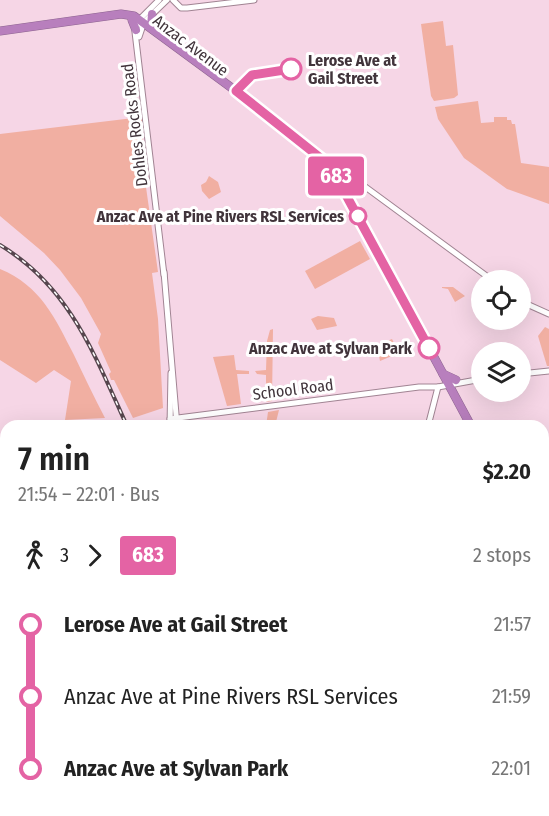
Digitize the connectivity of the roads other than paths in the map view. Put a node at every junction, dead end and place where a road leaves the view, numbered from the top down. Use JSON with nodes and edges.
{"nodes":[{"id":1,"x":175,"y":0,"type":"edge"},
{"id":2,"x":254,"y":0,"type":"edge"},
{"id":3,"x":163,"y":1,"type":"edge"},
{"id":4,"x":182,"y":7,"type":"junction"},
{"id":5,"x":141,"y":22,"type":"junction"},
{"id":6,"x":0,"y":31,"type":"edge"},
{"id":7,"x":335,"y":175,"type":"junction"},
{"id":8,"x":350,"y":178,"type":"junction"},
{"id":9,"x":341,"y":185,"type":"junction"},
{"id":10,"x":365,"y":234,"type":"junction"},
{"id":11,"x":478,"y":270,"type":"edge"},
{"id":12,"x":531,"y":306,"type":"edge"},
{"id":13,"x":549,"y":314,"type":"edge"},
{"id":14,"x":549,"y":371,"type":"edge"},
{"id":15,"x":531,"y":373,"type":"edge"},
{"id":16,"x":471,"y":381,"type":"edge"},
{"id":17,"x":448,"y":383,"type":"junction"},
{"id":18,"x":428,"y":386,"type":"junction"},
{"id":19,"x":434,"y":402,"type":"junction"},
{"id":20,"x":173,"y":418,"type":"joint"},
{"id":21,"x":430,"y":420,"type":"edge"},
{"id":22,"x":463,"y":420,"type":"edge"},
{"id":23,"x":468,"y":420,"type":"edge"}],
"edges":[{"from":1,"to":4,"type":"main road"},
{"from":2,"to":4,"type":"main road"},
{"from":3,"to":4,"type":"main road"},
{"from":3,"to":5,"type":"main road"},
{"from":5,"to":6,"type":"highway","name":"Anzac Avenue"},
{"from":5,"to":7,"type":"highway","name":"Anzac Avenue"},
{"from":5,"to":7,"type":"highway","name":"Anzac Avenue"},
{"from":5,"to":20,"type":"main road","name":"Dohles Rocks Road"},
{"from":7,"to":8,"type":"main road"},
{"from":7,"to":9,"type":"highway","name":"Anzac Avenue"},
{"from":7,"to":10,"type":"highway","name":"Anzac Avenue"},
{"from":8,"to":9,"type":"highway"},
{"from":8,"to":11,"type":"main road"},
{"from":9,"to":10,"type":"highway","name":"Anzac Avenue"},
{"from":10,"to":17,"type":"highway","name":"Anzac Avenue"},
{"from":12,"to":13,"type":"main road"},
{"from":14,"to":15,"type":"main road"},
{"from":16,"to":17,"type":"main road","name":"School Road"},
{"from":17,"to":18,"type":"main road","name":"School Road"},
{"from":17,"to":19,"type":"main road"},
{"from":17,"to":22,"type":"highway","name":"Anzac Avenue"},
{"from":17,"to":23,"type":"highway","name":"Anzac Avenue"},
{"from":18,"to":19,"type":"main road"},
{"from":18,"to":20,"type":"main road","name":"School Road"},
{"from":19,"to":21,"type":"main road"}]}
